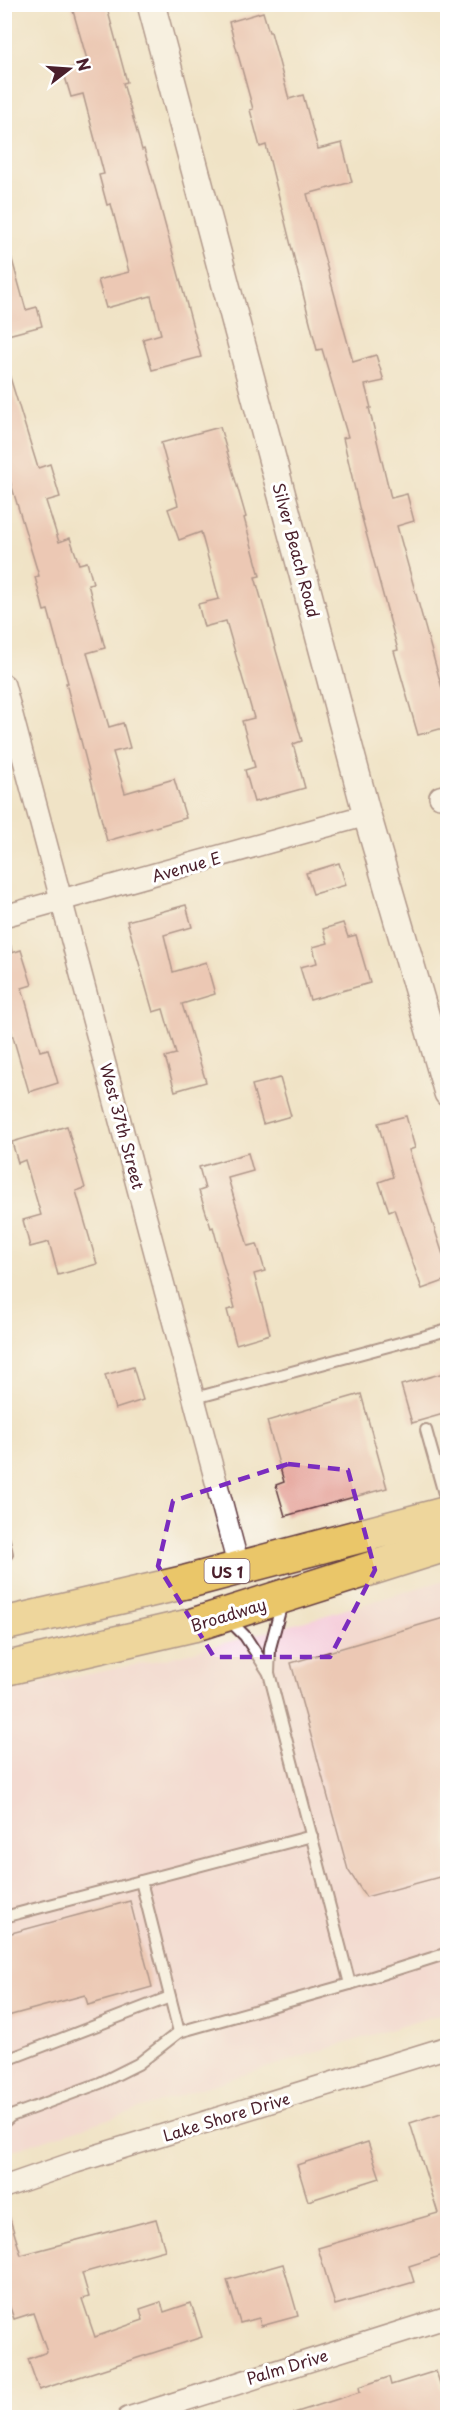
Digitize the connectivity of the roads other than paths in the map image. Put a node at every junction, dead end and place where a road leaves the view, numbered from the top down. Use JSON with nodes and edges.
{"nodes":[{"id":1,"x":151,"y":4,"type":"edge"},
{"id":2,"x":4,"y":686,"type":"edge"},
{"id":3,"x":367,"y":815,"type":"junction"},
{"id":4,"x":63,"y":901,"type":"junction"},
{"id":5,"x":4,"y":916,"type":"edge"},
{"id":6,"x":442,"y":1056,"type":"edge"},
{"id":7,"x":447,"y":1093,"type":"edge"},
{"id":8,"x":447,"y":1330,"type":"edge"},
{"id":9,"x":195,"y":1398,"type":"junction"},
{"id":10,"x":426,"y":1430,"type":"dead end"},
{"id":11,"x":447,"y":1510,"type":"edge"},
{"id":12,"x":4,"y":1540,"type":"edge"},
{"id":13,"x":447,"y":1544,"type":"edge"},
{"id":14,"x":4,"y":1557,"type":"edge"},
{"id":15,"x":239,"y":1568,"type":"junction"},
{"id":16,"x":283,"y":1596,"type":"junction"},
{"id":17,"x":67,"y":1611,"type":"junction"},
{"id":18,"x":224,"y":1615,"type":"junction"},
{"id":19,"x":4,"y":1624,"type":"edge"},
{"id":20,"x":4,"y":1643,"type":"edge"},
{"id":21,"x":4,"y":1669,"type":"edge"},
{"id":22,"x":270,"y":1673,"type":"junction"},
{"id":23,"x":312,"y":1836,"type":"junction"},
{"id":24,"x":141,"y":1881,"type":"junction"},
{"id":25,"x":4,"y":1917,"type":"edge"},
{"id":26,"x":447,"y":1953,"type":"edge"},
{"id":27,"x":350,"y":1984,"type":"junction"},
{"id":28,"x":170,"y":1997,"type":"junction"},
{"id":29,"x":179,"y":2032,"type":"junction"},
{"id":30,"x":447,"y":2047,"type":"edge"},
{"id":31,"x":4,"y":2061,"type":"edge"},
{"id":32,"x":7,"y":2118,"type":"edge"},
{"id":33,"x":4,"y":2187,"type":"edge"},
{"id":34,"x":447,"y":2317,"type":"edge"},
{"id":35,"x":128,"y":2418,"type":"edge"}],
"edges":[{"from":1,"to":3,"type":"street","name":"Silver Beach Road"},
{"from":2,"to":4,"type":"street","name":"West 37th Street"},
{"from":3,"to":4,"type":"street","name":"Avenue E"},
{"from":3,"to":6,"type":"street","name":"Silver Beach Road"},
{"from":4,"to":5,"type":"street","name":"Avenue E"},
{"from":4,"to":9,"type":"street","name":"West 37th Street"},
{"from":6,"to":7,"type":"street","name":"Silver Beach Road"},
{"from":8,"to":9,"type":"lane"},
{"from":9,"to":15,"type":"street","name":"West 37th Street"},
{"from":10,"to":11,"type":"lane"},
{"from":11,"to":15,"type":"main road","number":"US 1"},
{"from":12,"to":14,"type":"lane"},
{"from":13,"to":16,"type":"main road","name":"Broadway","number":"US 1"},
{"from":15,"to":17,"type":"main road","number":"US 1"},
{"from":16,"to":18,"type":"main road","name":"Broadway","number":"US 1"},
{"from":16,"to":22,"type":"lane"},
{"from":17,"to":19,"type":"main road","number":"US 1"},
{"from":17,"to":20,"type":"main road"},
{"from":18,"to":21,"type":"main road","name":"Broadway","number":"US 1"},
{"from":18,"to":22,"type":"lane"},
{"from":22,"to":23,"type":"lane"},
{"from":23,"to":24,"type":"lane"},
{"from":23,"to":27,"type":"lane"},
{"from":24,"to":25,"type":"lane"},
{"from":24,"to":28,"type":"lane"},
{"from":26,"to":27,"type":"lane"},
{"from":27,"to":29,"type":"lane"},
{"from":28,"to":29,"type":"lane"},
{"from":28,"to":31,"type":"lane"},
{"from":29,"to":32,"type":"lane"},
{"from":30,"to":33,"type":"street","name":"Lake Shore Drive"},
{"from":34,"to":35,"type":"street","name":"Palm Drive"}]}
